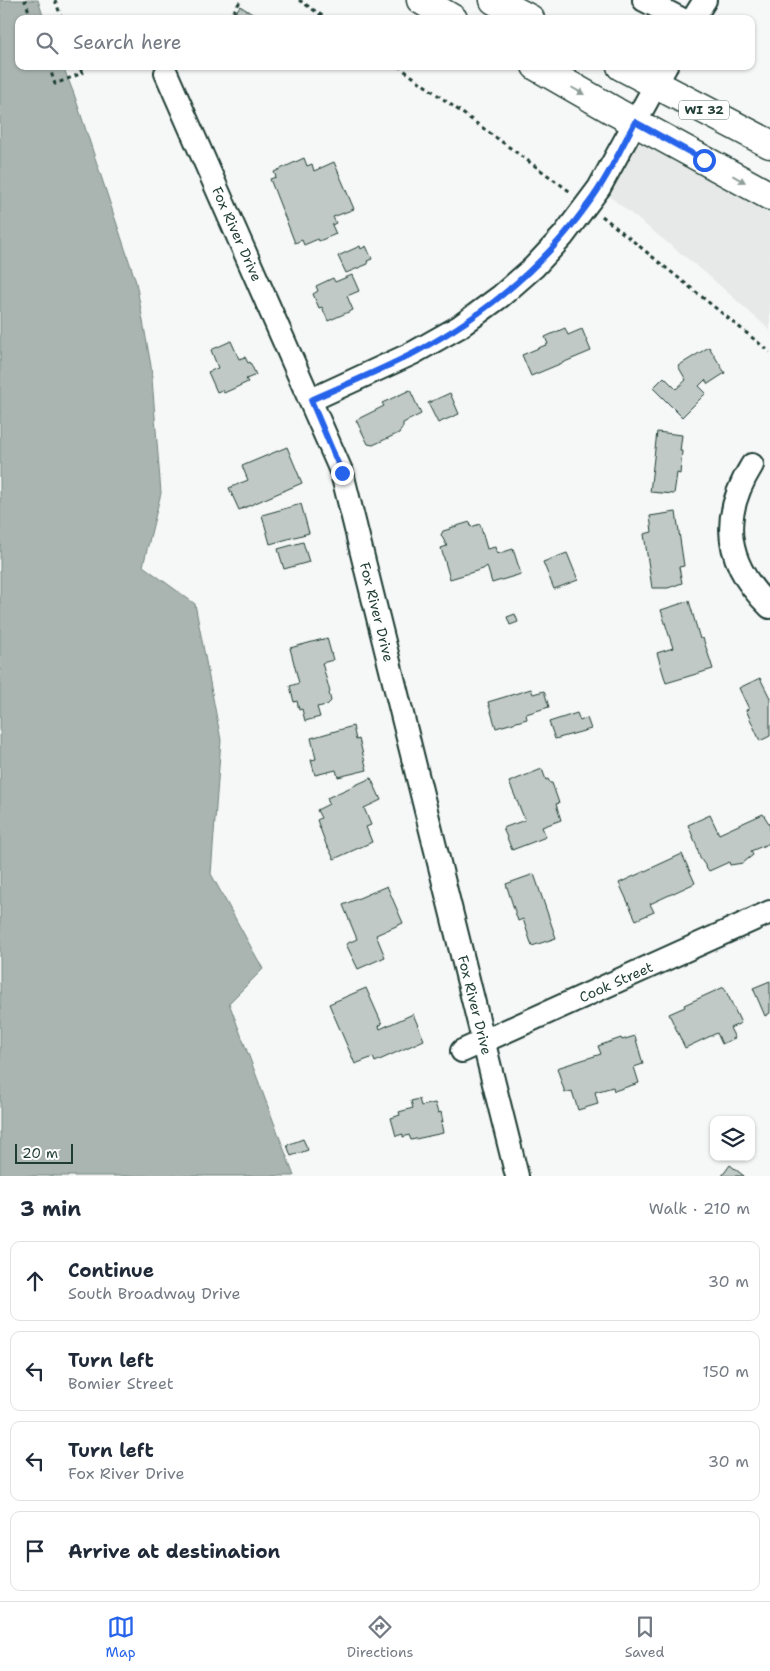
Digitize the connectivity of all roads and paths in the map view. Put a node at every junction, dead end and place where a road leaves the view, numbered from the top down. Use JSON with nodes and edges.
{"nodes":[{"id":1,"x":27,"y":0,"type":"edge"},
{"id":2,"x":55,"y":0,"type":"edge"},
{"id":3,"x":241,"y":0,"type":"edge"},
{"id":4,"x":299,"y":0,"type":"edge"},
{"id":5,"x":421,"y":0,"type":"edge"},
{"id":6,"x":494,"y":0,"type":"edge"},
{"id":7,"x":644,"y":0,"type":"edge"},
{"id":8,"x":705,"y":0,"type":"edge"},
{"id":9,"x":30,"y":15,"type":"edge"},
{"id":10,"x":61,"y":15,"type":"edge"},
{"id":11,"x":232,"y":15,"type":"edge"},
{"id":12,"x":321,"y":15,"type":"edge"},
{"id":13,"x":446,"y":15,"type":"edge"},
{"id":14,"x":522,"y":15,"type":"edge"},
{"id":15,"x":673,"y":15,"type":"edge"},
{"id":16,"x":696,"y":15,"type":"edge"},
{"id":17,"x":50,"y":70,"type":"edge"},
{"id":18,"x":81,"y":70,"type":"edge"},
{"id":19,"x":543,"y":70,"type":"edge"},
{"id":20,"x":639,"y":70,"type":"edge"},
{"id":21,"x":166,"y":73,"type":"dead end"},
{"id":22,"x":661,"y":75,"type":"edge"},
{"id":23,"x":635,"y":122,"type":"junction"},
{"id":24,"x":770,"y":144,"type":"edge"},
{"id":25,"x":770,"y":196,"type":"edge"},
{"id":26,"x":311,"y":400,"type":"junction"},
{"id":27,"x":752,"y":465,"type":"dead end"},
{"id":28,"x":770,"y":607,"type":"edge"},
{"id":29,"x":770,"y":912,"type":"edge"},
{"id":30,"x":484,"y":1041,"type":"junction"},
{"id":31,"x":462,"y":1051,"type":"dead end"},
{"id":32,"x":517,"y":1176,"type":"edge"}],
"edges":[{"from":1,"to":9,"type":"path"},
{"from":2,"to":10,"type":"path"},
{"from":3,"to":11,"type":"path"},
{"from":4,"to":12,"type":"path"},
{"from":5,"to":13,"type":"main road"},
{"from":6,"to":14,"type":"main road"},
{"from":7,"to":15,"type":"street"},
{"from":8,"to":16,"type":"street"},
{"from":17,"to":18,"type":"path"},
{"from":19,"to":23,"type":"main road","one_way":true},
{"from":20,"to":22,"type":"main road","number":"WI 32"},
{"from":21,"to":26,"type":"street","name":"Fox River Drive"},
{"from":22,"to":23,"type":"street"},
{"from":22,"to":24,"type":"main road","number":"WI 32"},
{"from":23,"to":25,"type":"main road","one_way":true},
{"from":23,"to":26,"type":"street"},
{"from":26,"to":30,"type":"street","name":"Fox River Drive"},
{"from":27,"to":28,"type":"street"},
{"from":29,"to":30,"type":"street","name":"Cook Street"},
{"from":30,"to":31,"type":"street","name":"Cook Street"},
{"from":30,"to":32,"type":"street","name":"Fox River Drive"}]}
